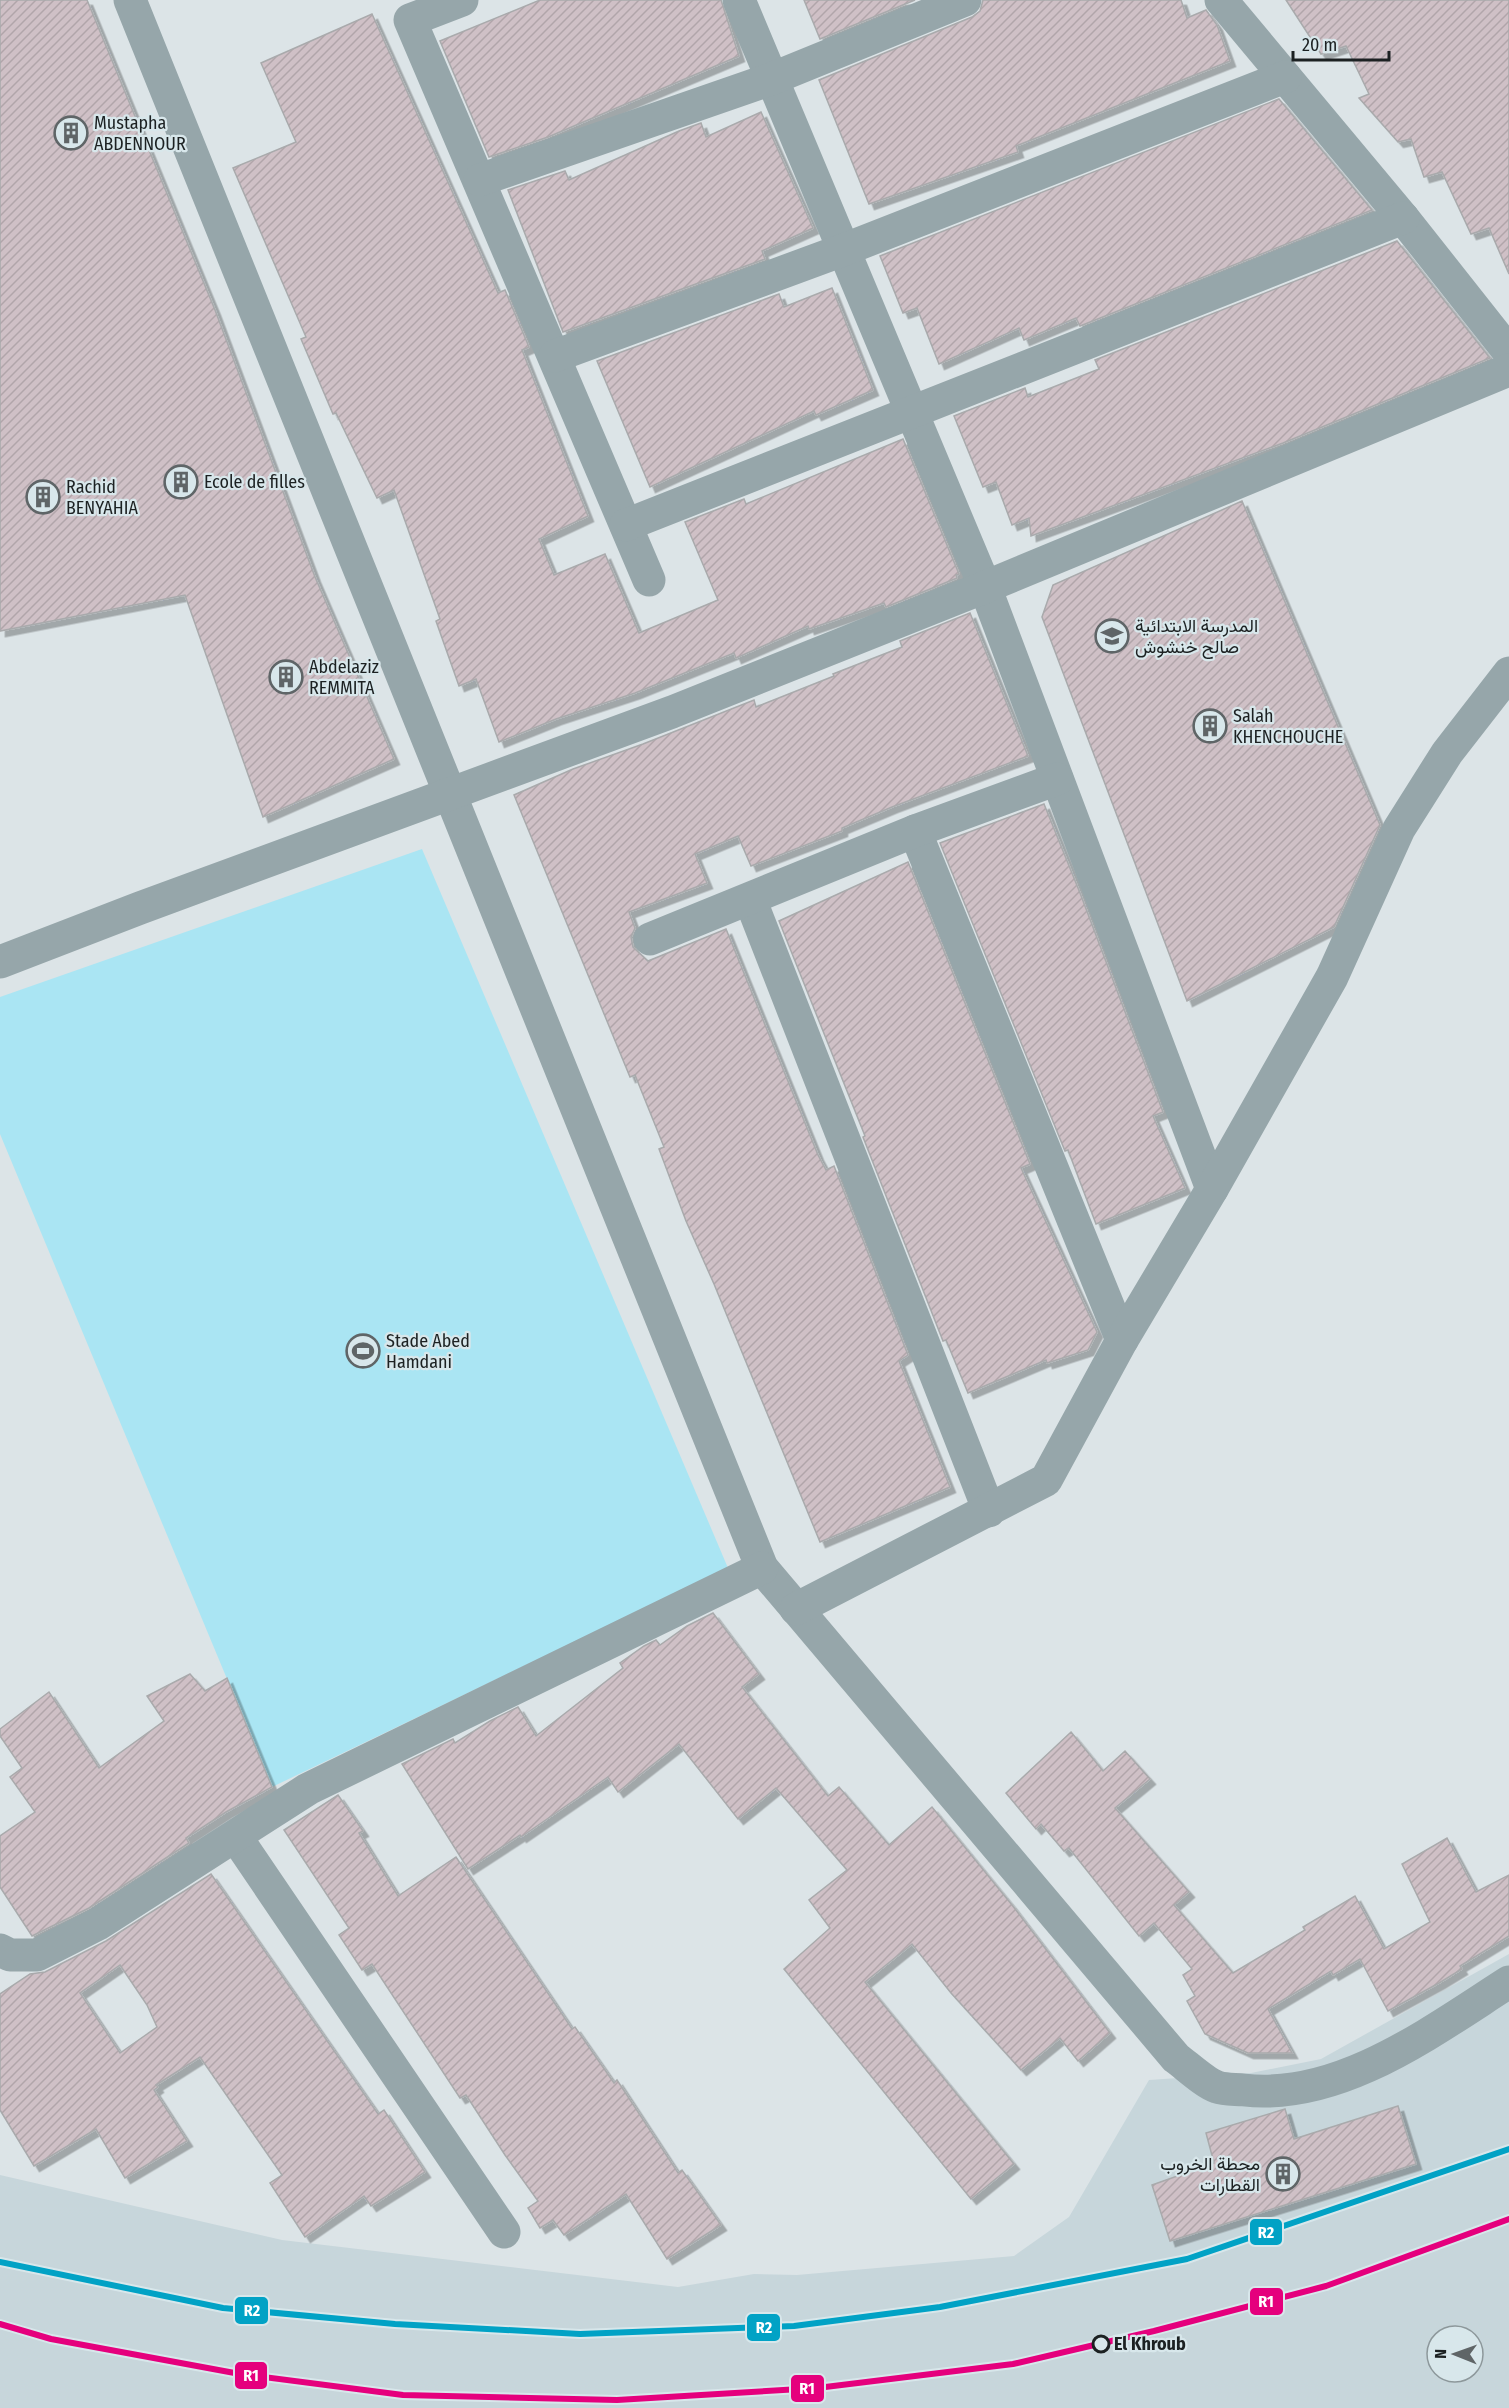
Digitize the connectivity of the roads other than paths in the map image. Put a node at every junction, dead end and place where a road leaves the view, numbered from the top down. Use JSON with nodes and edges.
{"nodes":[{"id":1,"x":129,"y":0,"type":"edge"},
{"id":2,"x":462,"y":0,"type":"edge"},
{"id":3,"x":739,"y":0,"type":"edge"},
{"id":4,"x":965,"y":0,"type":"edge"},
{"id":5,"x":1221,"y":0,"type":"edge"},
{"id":6,"x":1285,"y":77,"type":"junction"},
{"id":7,"x":771,"y":79,"type":"junction"},
{"id":8,"x":480,"y":180,"type":"junction"},
{"id":9,"x":1404,"y":218,"type":"junction"},
{"id":10,"x":843,"y":250,"type":"junction"},
{"id":11,"x":1509,"y":352,"type":"edge"},
{"id":12,"x":555,"y":356,"type":"junction"},
{"id":13,"x":1509,"y":370,"type":"edge"},
{"id":14,"x":912,"y":413,"type":"junction"},
{"id":15,"x":626,"y":525,"type":"junction"},
{"id":16,"x":649,"y":580,"type":"dead end"},
{"id":17,"x":985,"y":587,"type":"junction"},
{"id":18,"x":1509,"y":673,"type":"edge"},
{"id":19,"x":1057,"y":779,"type":"junction"},
{"id":20,"x":451,"y":792,"type":"junction"},
{"id":21,"x":915,"y":831,"type":"junction"},
{"id":22,"x":750,"y":899,"type":"junction"},
{"id":23,"x":650,"y":939,"type":"dead end"},
{"id":24,"x":0,"y":962,"type":"edge"},
{"id":25,"x":1212,"y":1189,"type":"junction"},
{"id":26,"x":1122,"y":1340,"type":"junction"},
{"id":27,"x":989,"y":1511,"type":"junction"},
{"id":28,"x":762,"y":1569,"type":"junction"},
{"id":29,"x":796,"y":1609,"type":"junction"},
{"id":30,"x":236,"y":1837,"type":"junction"},
{"id":31,"x":0,"y":1950,"type":"edge"},
{"id":32,"x":1509,"y":1982,"type":"edge"},
{"id":33,"x":504,"y":2232,"type":"dead end"}],
"edges":[{"from":1,"to":20,"type":"street"},
{"from":2,"to":8,"type":"street"},
{"from":3,"to":7,"type":"street"},
{"from":4,"to":7,"type":"street"},
{"from":5,"to":6,"type":"street"},
{"from":6,"to":9,"type":"street"},
{"from":6,"to":10,"type":"street"},
{"from":7,"to":8,"type":"street"},
{"from":7,"to":10,"type":"street"},
{"from":8,"to":12,"type":"street"},
{"from":9,"to":11,"type":"street"},
{"from":9,"to":14,"type":"street"},
{"from":10,"to":12,"type":"street"},
{"from":10,"to":14,"type":"street"},
{"from":12,"to":15,"type":"street"},
{"from":13,"to":17,"type":"street"},
{"from":14,"to":15,"type":"street"},
{"from":14,"to":17,"type":"street"},
{"from":15,"to":16,"type":"street"},
{"from":17,"to":19,"type":"street"},
{"from":17,"to":20,"type":"street"},
{"from":18,"to":25,"type":"street"},
{"from":19,"to":21,"type":"street"},
{"from":19,"to":25,"type":"street"},
{"from":20,"to":24,"type":"street"},
{"from":20,"to":28,"type":"street"},
{"from":21,"to":22,"type":"street"},
{"from":21,"to":26,"type":"street"},
{"from":22,"to":23,"type":"street"},
{"from":22,"to":27,"type":"street"},
{"from":25,"to":26,"type":"street"},
{"from":26,"to":27,"type":"street"},
{"from":27,"to":29,"type":"street"},
{"from":28,"to":29,"type":"street"},
{"from":28,"to":30,"type":"street"},
{"from":29,"to":32,"type":"street"},
{"from":30,"to":31,"type":"street"},
{"from":30,"to":33,"type":"street"}]}
